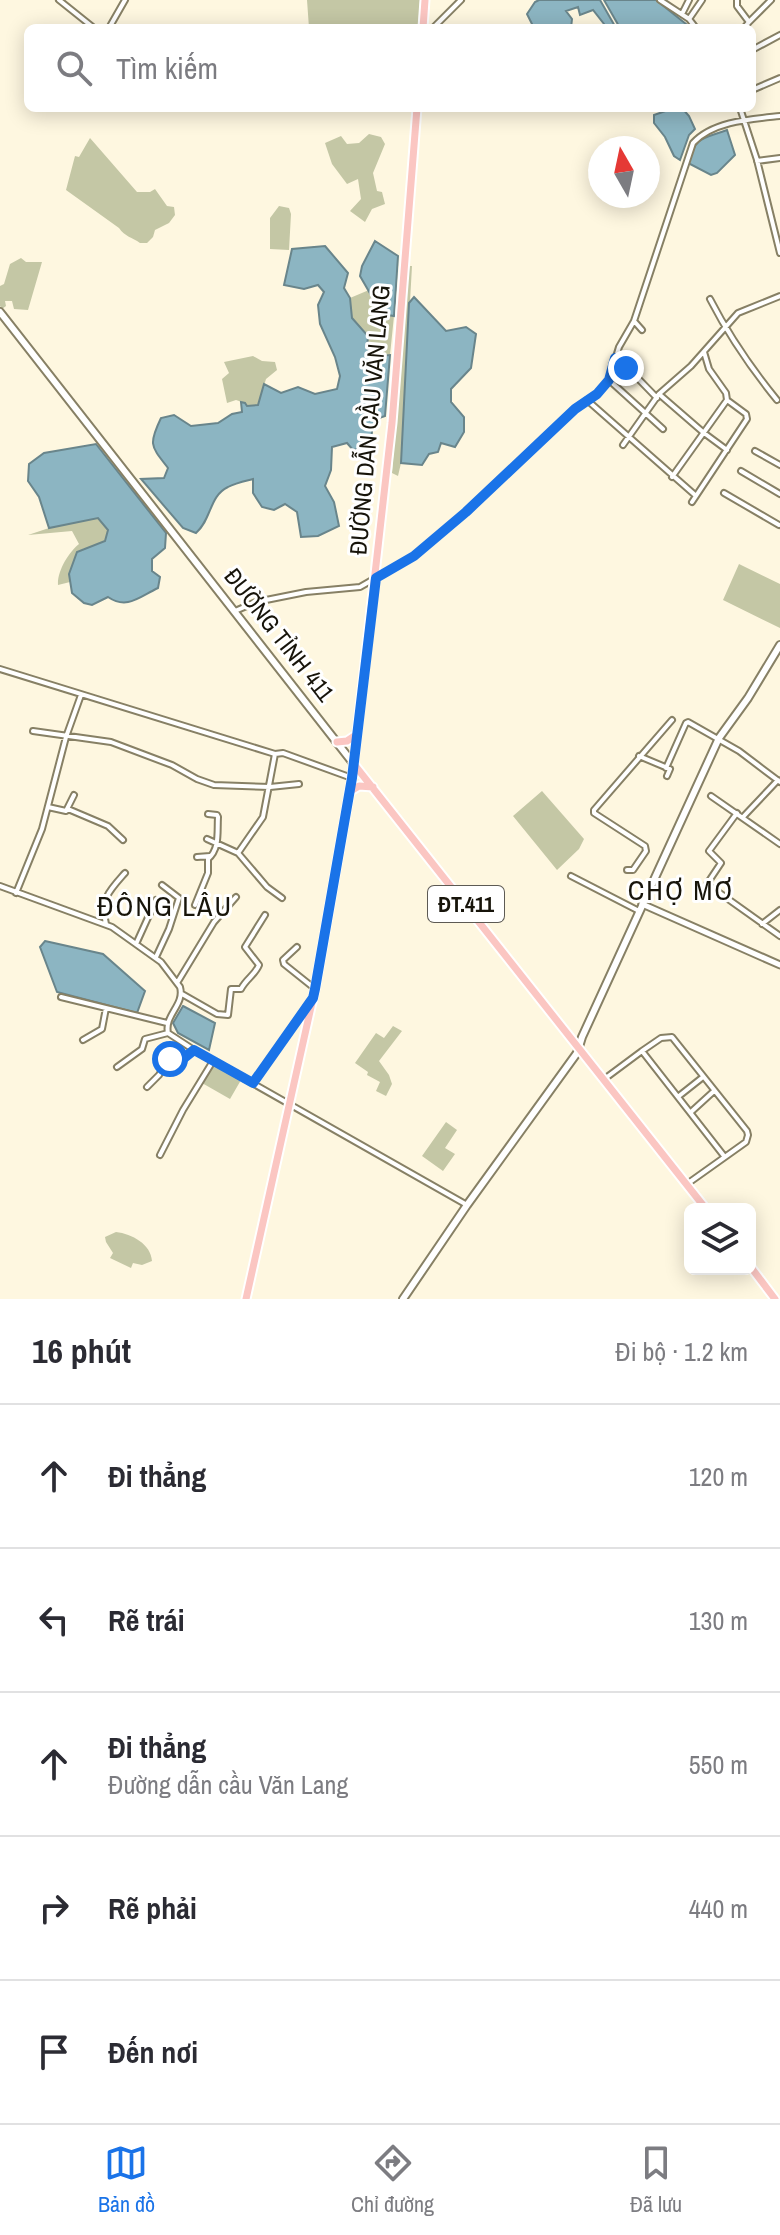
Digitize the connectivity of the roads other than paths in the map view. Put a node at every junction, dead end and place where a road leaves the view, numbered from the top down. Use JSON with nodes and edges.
{"nodes":[{"id":1,"x":59,"y":0,"type":"edge"},
{"id":2,"x":125,"y":0,"type":"edge"},
{"id":3,"x":425,"y":0,"type":"edge"},
{"id":4,"x":461,"y":0,"type":"edge"},
{"id":5,"x":660,"y":0,"type":"edge"},
{"id":6,"x":689,"y":0,"type":"edge"},
{"id":7,"x":702,"y":0,"type":"edge"},
{"id":8,"x":737,"y":0,"type":"edge"},
{"id":9,"x":771,"y":0,"type":"edge"},
{"id":10,"x":682,"y":14,"type":"junction"},
{"id":11,"x":689,"y":19,"type":"junction"},
{"id":12,"x":749,"y":22,"type":"joint"},
{"id":13,"x":89,"y":24,"type":"edge"},
{"id":14,"x":111,"y":24,"type":"edge"},
{"id":15,"x":423,"y":24,"type":"edge"},
{"id":16,"x":437,"y":24,"type":"edge"},
{"id":17,"x":693,"y":24,"type":"edge"},
{"id":18,"x":780,"y":35,"type":"edge"},
{"id":19,"x":756,"y":48,"type":"edge"},
{"id":20,"x":780,"y":78,"type":"edge"},
{"id":21,"x":756,"y":88,"type":"edge"},
{"id":22,"x":417,"y":112,"type":"edge"},
{"id":23,"x":741,"y":112,"type":"edge"},
{"id":24,"x":780,"y":116,"type":"edge"},
{"id":25,"x":744,"y":120,"type":"junction"},
{"id":26,"x":780,"y":158,"type":"edge"},
{"id":27,"x":757,"y":161,"type":"junction"},
{"id":28,"x":780,"y":219,"type":"edge"},
{"id":29,"x":772,"y":220,"type":"junction"},
{"id":30,"x":780,"y":253,"type":"edge"},
{"id":31,"x":780,"y":296,"type":"edge"},
{"id":32,"x":710,"y":299,"type":"dead end"},
{"id":33,"x":0,"y":312,"type":"edge"},
{"id":34,"x":634,"y":321,"type":"junction"},
{"id":35,"x":724,"y":328,"type":"junction"},
{"id":36,"x":642,"y":330,"type":"dead end"},
{"id":37,"x":704,"y":352,"type":"junction"},
{"id":38,"x":615,"y":358,"type":"junction"},
{"id":39,"x":609,"y":380,"type":"junction"},
{"id":40,"x":658,"y":396,"type":"junction"},
{"id":41,"x":587,"y":400,"type":"junction"},
{"id":42,"x":727,"y":400,"type":"junction"},
{"id":43,"x":777,"y":400,"type":"dead end"},
{"id":44,"x":644,"y":415,"type":"junction"},
{"id":45,"x":663,"y":429,"type":"dead end"},
{"id":46,"x":704,"y":433,"type":"junction"},
{"id":47,"x":629,"y":438,"type":"junction"},
{"id":48,"x":623,"y":445,"type":"dead end"},
{"id":49,"x":727,"y":450,"type":"junction"},
{"id":50,"x":755,"y":451,"type":"dead end"},
{"id":51,"x":780,"y":465,"type":"edge"},
{"id":52,"x":741,"y":471,"type":"dead end"},
{"id":53,"x":672,"y":477,"type":"junction"},
{"id":54,"x":724,"y":493,"type":"dead end"},
{"id":55,"x":780,"y":494,"type":"edge"},
{"id":56,"x":695,"y":495,"type":"junction"},
{"id":57,"x":692,"y":502,"type":"dead end"},
{"id":58,"x":779,"y":525,"type":"edge"},
{"id":59,"x":376,"y":578,"type":"junction"},
{"id":60,"x":235,"y":611,"type":"junction"},
{"id":61,"x":780,"y":645,"type":"edge"},
{"id":62,"x":0,"y":669,"type":"edge"},
{"id":63,"x":81,"y":695,"type":"junction"},
{"id":64,"x":672,"y":720,"type":"dead end"},
{"id":65,"x":33,"y":731,"type":"dead end"},
{"id":66,"x":356,"y":735,"type":"junction"},
{"id":67,"x":66,"y":737,"type":"junction"},
{"id":68,"x":719,"y":738,"type":"junction"},
{"id":69,"x":337,"y":742,"type":"junction"},
{"id":70,"x":275,"y":754,"type":"junction"},
{"id":71,"x":639,"y":756,"type":"junction"},
{"id":72,"x":353,"y":763,"type":"junction"},
{"id":73,"x":666,"y":768,"type":"junction"},
{"id":74,"x":667,"y":776,"type":"dead end"},
{"id":75,"x":352,"y":778,"type":"junction"},
{"id":76,"x":779,"y":781,"type":"edge"},
{"id":77,"x":299,"y":784,"type":"dead end"},
{"id":78,"x":270,"y":787,"type":"junction"},
{"id":79,"x":373,"y":787,"type":"junction"},
{"id":80,"x":349,"y":792,"type":"junction"},
{"id":81,"x":74,"y":795,"type":"dead end"},
{"id":82,"x":711,"y":796,"type":"dead end"},
{"id":83,"x":48,"y":807,"type":"junction"},
{"id":84,"x":68,"y":809,"type":"junction"},
{"id":85,"x":737,"y":813,"type":"junction"},
{"id":86,"x":208,"y":814,"type":"dead end"},
{"id":87,"x":744,"y":817,"type":"junction"},
{"id":88,"x":207,"y":839,"type":"dead end"},
{"id":89,"x":123,"y":840,"type":"dead end"},
{"id":90,"x":217,"y":843,"type":"junction"},
{"id":91,"x":780,"y":844,"type":"edge"},
{"id":92,"x":238,"y":853,"type":"junction"},
{"id":93,"x":213,"y":856,"type":"junction"},
{"id":94,"x":197,"y":857,"type":"dead end"},
{"id":95,"x":627,"y":870,"type":"dead end"},
{"id":96,"x":125,"y":873,"type":"dead end"},
{"id":97,"x":571,"y":876,"type":"dead end"},
{"id":98,"x":162,"y":885,"type":"dead end"},
{"id":99,"x":0,"y":886,"type":"edge"},
{"id":100,"x":16,"y":893,"type":"junction"},
{"id":101,"x":236,"y":897,"type":"dead end"},
{"id":102,"x":282,"y":898,"type":"dead end"},
{"id":103,"x":156,"y":900,"type":"dead end"},
{"id":104,"x":642,"y":904,"type":"junction"},
{"id":105,"x":195,"y":905,"type":"dead end"},
{"id":106,"x":780,"y":910,"type":"edge"},
{"id":107,"x":639,"y":911,"type":"junction"},
{"id":108,"x":265,"y":915,"type":"dead end"},
{"id":109,"x":106,"y":924,"type":"junction"},
{"id":110,"x":762,"y":924,"type":"junction"},
{"id":111,"x":780,"y":936,"type":"edge"},
{"id":112,"x":136,"y":944,"type":"junction"},
{"id":113,"x":297,"y":947,"type":"dead end"},
{"id":114,"x":157,"y":959,"type":"junction"},
{"id":115,"x":780,"y":965,"type":"edge"},
{"id":116,"x":177,"y":983,"type":"junction"},
{"id":117,"x":315,"y":989,"type":"junction"},
{"id":118,"x":182,"y":994,"type":"junction"},
{"id":119,"x":61,"y":997,"type":"dead end"},
{"id":120,"x":313,"y":998,"type":"junction"},
{"id":121,"x":106,"y":1008,"type":"junction"},
{"id":122,"x":167,"y":1023,"type":"junction"},
{"id":123,"x":168,"y":1033,"type":"junction"},
{"id":124,"x":83,"y":1040,"type":"dead end"},
{"id":125,"x":579,"y":1046,"type":"junction"},
{"id":126,"x":194,"y":1050,"type":"junction"},
{"id":127,"x":642,"y":1051,"type":"junction"},
{"id":128,"x":213,"y":1061,"type":"junction"},
{"id":129,"x":117,"y":1067,"type":"dead end"},
{"id":130,"x":703,"y":1077,"type":"junction"},
{"id":131,"x":603,"y":1080,"type":"junction"},
{"id":132,"x":253,"y":1083,"type":"junction"},
{"id":133,"x":147,"y":1087,"type":"dead end"},
{"id":134,"x":714,"y":1091,"type":"junction"},
{"id":135,"x":679,"y":1096,"type":"junction"},
{"id":136,"x":290,"y":1104,"type":"junction"},
{"id":137,"x":691,"y":1112,"type":"junction"},
{"id":138,"x":160,"y":1155,"type":"dead end"},
{"id":139,"x":725,"y":1157,"type":"junction"},
{"id":140,"x":687,"y":1184,"type":"junction"},
{"id":141,"x":701,"y":1203,"type":"edge"},
{"id":142,"x":467,"y":1205,"type":"junction"},
{"id":143,"x":756,"y":1274,"type":"edge"},
{"id":144,"x":246,"y":1299,"type":"edge"},
{"id":145,"x":403,"y":1299,"type":"edge"},
{"id":146,"x":775,"y":1299,"type":"edge"}],
"edges":[{"from":1,"to":13,"type":"street"},
{"from":2,"to":14,"type":"street"},
{"from":3,"to":15,"type":"main road"},
{"from":4,"to":16,"type":"street"},
{"from":5,"to":10,"type":"street"},
{"from":6,"to":10,"type":"street"},
{"from":7,"to":11,"type":"street"},
{"from":8,"to":12,"type":"street"},
{"from":9,"to":12,"type":"street"},
{"from":10,"to":11,"type":"street"},
{"from":11,"to":17,"type":"street"},
{"from":18,"to":19,"type":"street"},
{"from":20,"to":21,"type":"street"},
{"from":22,"to":59,"type":"main road","name":"ĐƯỜNG DẪN CẦU VĂN LANG"},
{"from":23,"to":25,"type":"street"},
{"from":24,"to":25,"type":"street"},
{"from":25,"to":27,"type":"street"},
{"from":25,"to":34,"type":"street"},
{"from":26,"to":27,"type":"street"},
{"from":27,"to":29,"type":"street"},
{"from":28,"to":29,"type":"street"},
{"from":29,"to":30,"type":"street"},
{"from":31,"to":35,"type":"street"},
{"from":32,"to":35,"type":"street"},
{"from":33,"to":60,"type":"main road","name":"ĐƯỜNG TỈNH 411","number":"ĐT.411"},
{"from":34,"to":36,"type":"street"},
{"from":34,"to":38,"type":"street"},
{"from":35,"to":37,"type":"street"},
{"from":35,"to":43,"type":"street"},
{"from":37,"to":40,"type":"street"},
{"from":37,"to":42,"type":"street"},
{"from":38,"to":39,"type":"street"},
{"from":38,"to":40,"type":"street"},
{"from":39,"to":41,"type":"street"},
{"from":39,"to":44,"type":"street"},
{"from":40,"to":44,"type":"street"},
{"from":40,"to":46,"type":"street"},
{"from":41,"to":47,"type":"street"},
{"from":41,"to":59,"type":"street"},
{"from":42,"to":46,"type":"street"},
{"from":42,"to":49,"type":"street"},
{"from":44,"to":45,"type":"street"},
{"from":44,"to":47,"type":"street"},
{"from":46,"to":49,"type":"street"},
{"from":46,"to":53,"type":"street"},
{"from":47,"to":48,"type":"street"},
{"from":47,"to":53,"type":"street"},
{"from":49,"to":56,"type":"street"},
{"from":50,"to":51,"type":"street"},
{"from":52,"to":55,"type":"street"},
{"from":53,"to":56,"type":"street"},
{"from":54,"to":58,"type":"street"},
{"from":56,"to":57,"type":"street"},
{"from":59,"to":60,"type":"street"},
{"from":59,"to":66,"type":"main road","name":"ĐƯỜNG DẪN CẦU VĂN LANG"},
{"from":60,"to":69,"type":"main road","name":"ĐƯỜNG TỈNH 411","number":"ĐT.411"},
{"from":61,"to":68,"type":"main road"},
{"from":62,"to":63,"type":"street"},
{"from":63,"to":67,"type":"street"},
{"from":63,"to":70,"type":"street"},
{"from":64,"to":71,"type":"street"},
{"from":65,"to":67,"type":"street"},
{"from":66,"to":69,"type":"main road"},
{"from":66,"to":72,"type":"main road","name":"ĐƯỜNG DẪN CẦU VĂN LANG"},
{"from":67,"to":78,"type":"street"},
{"from":67,"to":83,"type":"street"},
{"from":68,"to":73,"type":"street"},
{"from":68,"to":76,"type":"street"},
{"from":68,"to":104,"type":"main road"},
{"from":69,"to":72,"type":"main road","name":"ĐƯỜNG TỈNH 411","number":"ĐT.411"},
{"from":70,"to":75,"type":"street"},
{"from":70,"to":78,"type":"street"},
{"from":71,"to":73,"type":"street"},
{"from":71,"to":95,"type":"street"},
{"from":72,"to":75,"type":"main road","name":"ĐƯỜNG DẪN CẦU VĂN LANG"},
{"from":72,"to":79,"type":"main road","name":"ĐƯỜNG TỈNH 411","number":"ĐT.411"},
{"from":73,"to":74,"type":"street"},
{"from":75,"to":80,"type":"main road","name":"ĐƯỜNG DẪN CẦU VĂN LANG"},
{"from":76,"to":87,"type":"street"},
{"from":77,"to":78,"type":"street"},
{"from":78,"to":92,"type":"street"},
{"from":79,"to":80,"type":"main road"},
{"from":79,"to":125,"type":"main road","name":"ĐƯỜNG TỈNH 411","number":"ĐT.411"},
{"from":80,"to":117,"type":"main road","name":"ĐƯỜNG DẪN CẦU VĂN LANG"},
{"from":81,"to":84,"type":"street"},
{"from":82,"to":85,"type":"street"},
{"from":83,"to":84,"type":"street"},
{"from":83,"to":100,"type":"street"},
{"from":84,"to":89,"type":"street"},
{"from":85,"to":87,"type":"street"},
{"from":85,"to":110,"type":"street"},
{"from":86,"to":90,"type":"street"},
{"from":87,"to":91,"type":"street"},
{"from":88,"to":90,"type":"street"},
{"from":90,"to":92,"type":"street"},
{"from":90,"to":93,"type":"street"},
{"from":92,"to":102,"type":"street"},
{"from":93,"to":94,"type":"street"},
{"from":93,"to":105,"type":"street"},
{"from":96,"to":109,"type":"street"},
{"from":97,"to":107,"type":"street"},
{"from":98,"to":114,"type":"street"},
{"from":99,"to":100,"type":"street"},
{"from":100,"to":109,"type":"street"},
{"from":101,"to":116,"type":"street"},
{"from":103,"to":112,"type":"street"},
{"from":104,"to":107,"type":"main road"},
{"from":104,"to":115,"type":"street"},
{"from":106,"to":110,"type":"street"},
{"from":107,"to":125,"type":"main road"},
{"from":108,"to":118,"type":"street"},
{"from":109,"to":112,"type":"street"},
{"from":110,"to":111,"type":"street"},
{"from":112,"to":114,"type":"street"},
{"from":113,"to":117,"type":"street"},
{"from":114,"to":116,"type":"street"},
{"from":116,"to":118,"type":"street"},
{"from":117,"to":120,"type":"main road","name":"ĐƯỜNG DẪN CẦU VĂN LANG"},
{"from":118,"to":122,"type":"street"},
{"from":119,"to":121,"type":"street"},
{"from":120,"to":132,"type":"street"},
{"from":120,"to":136,"type":"main road","name":"ĐƯỜNG DẪN CẦU VĂN LANG"},
{"from":121,"to":122,"type":"street"},
{"from":121,"to":124,"type":"street"},
{"from":122,"to":123,"type":"street"},
{"from":123,"to":126,"type":"street"},
{"from":123,"to":129,"type":"street"},
{"from":125,"to":131,"type":"main road","name":"ĐƯỜNG TỈNH 411","number":"ĐT.411"},
{"from":125,"to":142,"type":"main road"},
{"from":126,"to":128,"type":"street"},
{"from":126,"to":133,"type":"street"},
{"from":127,"to":130,"type":"street"},
{"from":127,"to":131,"type":"street"},
{"from":127,"to":135,"type":"street"},
{"from":128,"to":132,"type":"street"},
{"from":128,"to":138,"type":"street"},
{"from":130,"to":134,"type":"street"},
{"from":130,"to":135,"type":"street"},
{"from":131,"to":140,"type":"main road","name":"ĐƯỜNG TỈNH 411","number":"ĐT.411"},
{"from":132,"to":136,"type":"street"},
{"from":134,"to":137,"type":"street"},
{"from":134,"to":139,"type":"street"},
{"from":135,"to":137,"type":"street"},
{"from":136,"to":142,"type":"street"},
{"from":136,"to":144,"type":"main road","name":"ĐƯỜNG DẪN CẦU VĂN LANG"},
{"from":137,"to":139,"type":"street"},
{"from":139,"to":140,"type":"street"},
{"from":140,"to":141,"type":"main road","name":"ĐƯỜNG TỈNH 411","number":"ĐT.411"},
{"from":142,"to":145,"type":"main road"},
{"from":143,"to":146,"type":"main road"}]}
